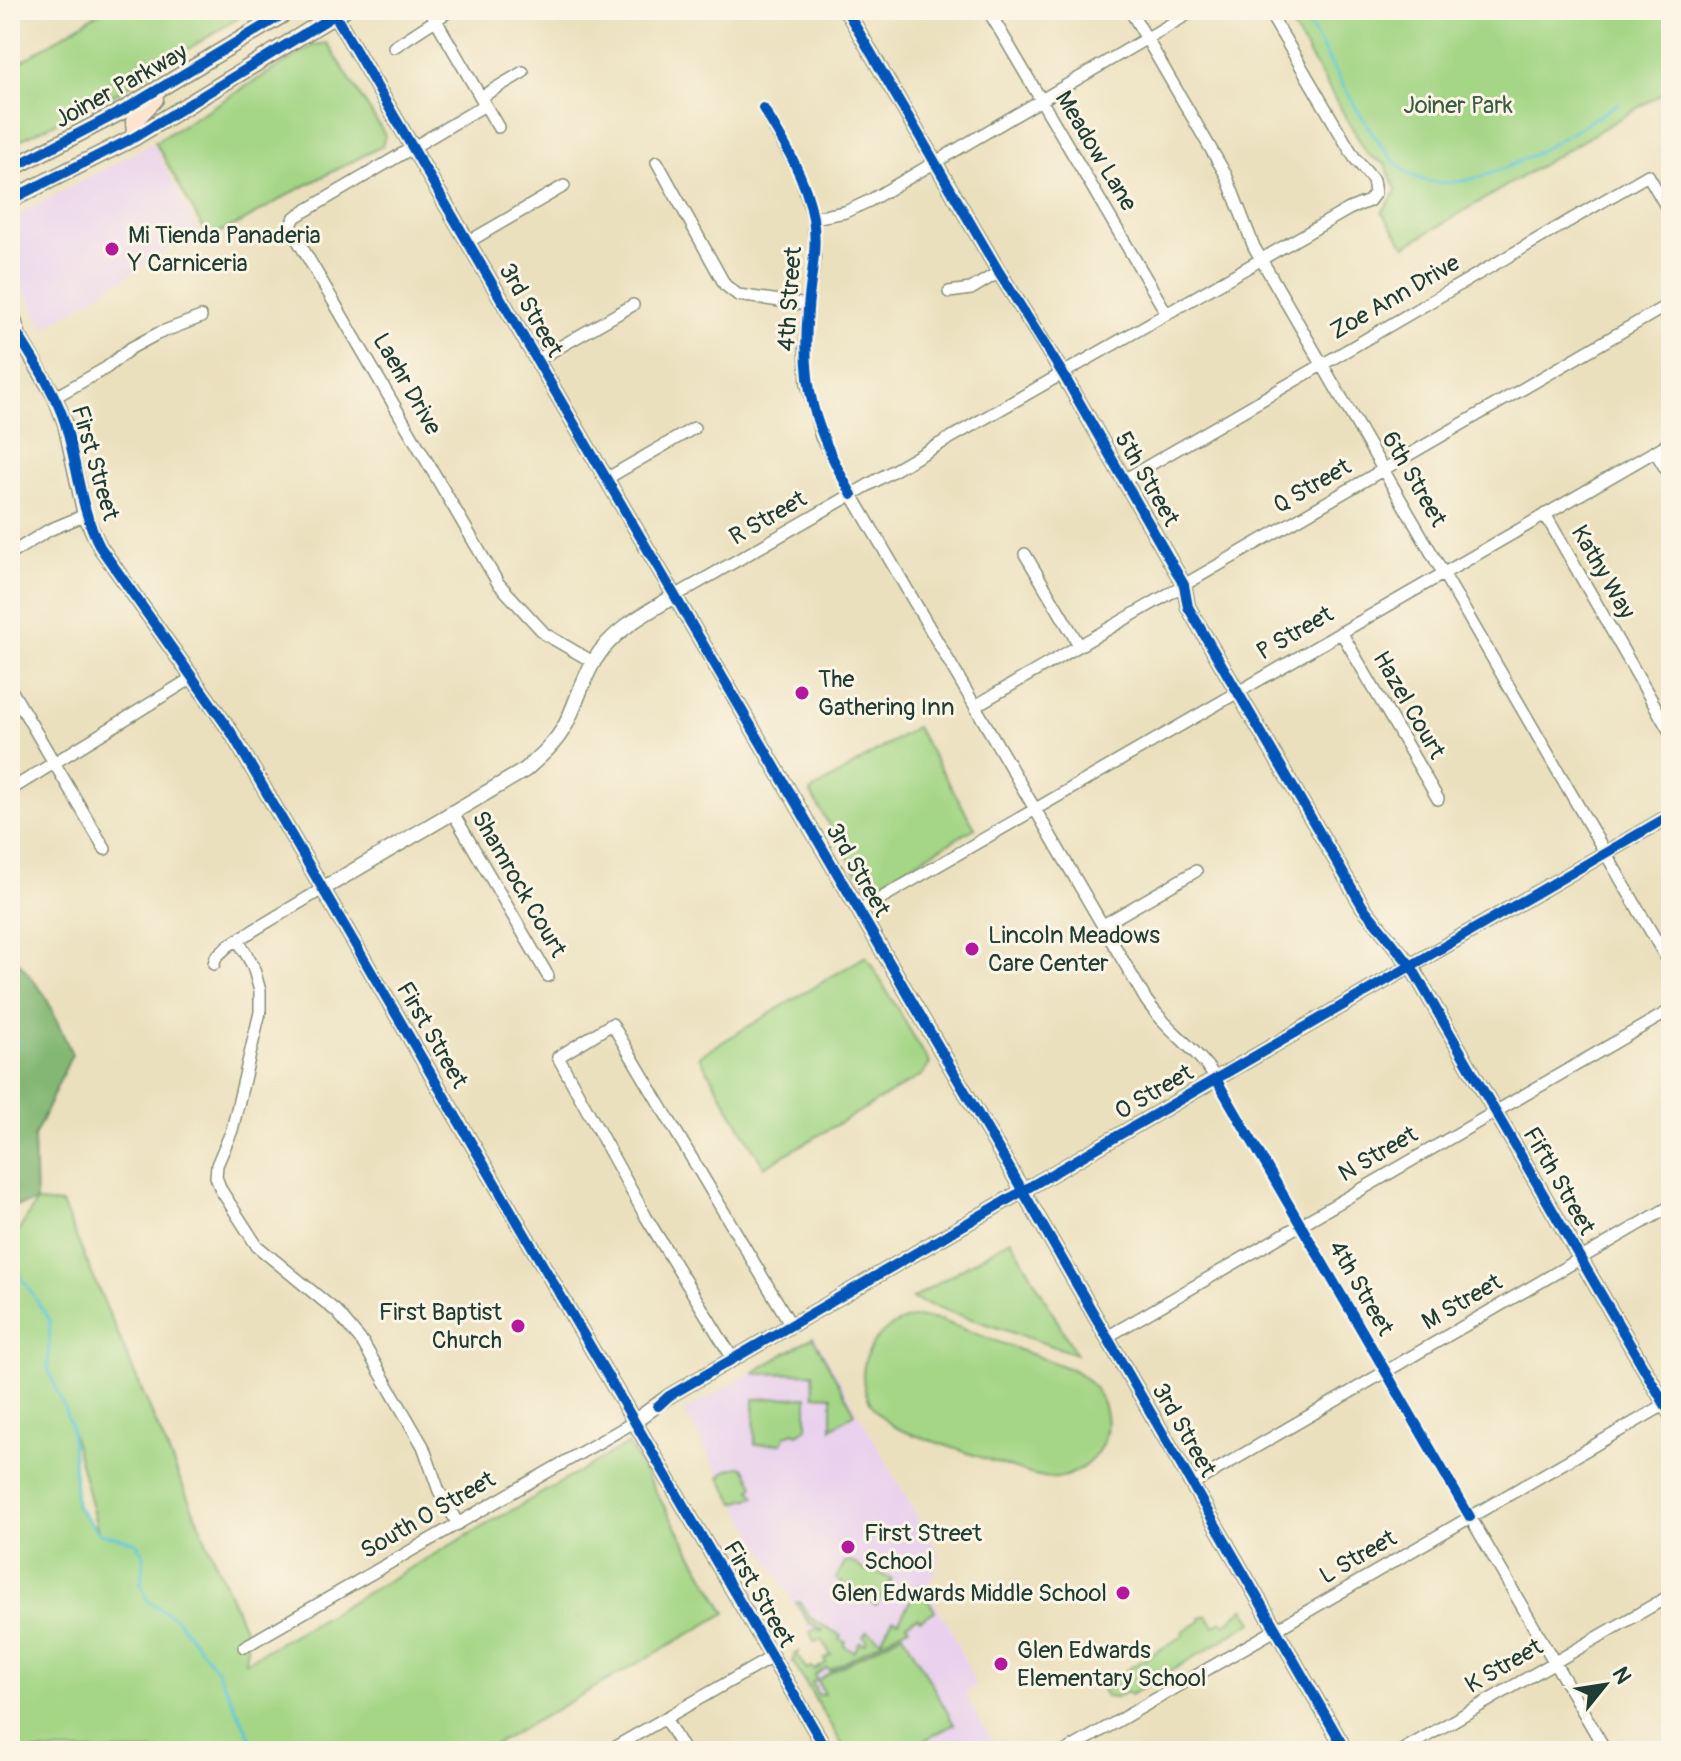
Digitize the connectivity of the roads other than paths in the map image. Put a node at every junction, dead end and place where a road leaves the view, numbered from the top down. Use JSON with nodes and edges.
{"nodes":[{"id":1,"x":290,"y":10,"type":"edge"},
{"id":2,"x":451,"y":10,"type":"edge"},
{"id":3,"x":846,"y":10,"type":"edge"},
{"id":4,"x":988,"y":10,"type":"edge"},
{"id":5,"x":1130,"y":10,"type":"edge"},
{"id":6,"x":1195,"y":10,"type":"edge"},
{"id":7,"x":1268,"y":10,"type":"edge"},
{"id":8,"x":337,"y":12,"type":"edge"},
{"id":9,"x":433,"y":14,"type":"edge"},
{"id":10,"x":1146,"y":38,"type":"junction"},
{"id":11,"x":394,"y":47,"type":"dead end"},
{"id":12,"x":523,"y":72,"type":"dead end"},
{"id":13,"x":183,"y":75,"type":"junction"},
{"id":14,"x":1041,"y":100,"type":"junction"},
{"id":15,"x":483,"y":101,"type":"junction"},
{"id":16,"x":763,"y":108,"type":"dead end"},
{"id":17,"x":498,"y":127,"type":"dead end"},
{"id":18,"x":135,"y":137,"type":"junction"},
{"id":19,"x":413,"y":148,"type":"junction"},
{"id":20,"x":657,"y":162,"type":"dead end"},
{"id":21,"x":934,"y":162,"type":"junction"},
{"id":22,"x":10,"y":169,"type":"edge"},
{"id":23,"x":564,"y":186,"type":"dead end"},
{"id":24,"x":10,"y":200,"type":"edge"},
{"id":25,"x":1671,"y":215,"type":"edge"},
{"id":26,"x":813,"y":218,"type":"junction"},
{"id":27,"x":468,"y":242,"type":"junction"},
{"id":28,"x":1262,"y":259,"type":"junction"},
{"id":29,"x":999,"y":272,"type":"junction"},
{"id":30,"x":949,"y":292,"type":"dead end"},
{"id":31,"x":1671,"y":303,"type":"edge"},
{"id":32,"x":633,"y":305,"type":"dead end"},
{"id":33,"x":808,"y":305,"type":"junction"},
{"id":34,"x":10,"y":308,"type":"edge"},
{"id":35,"x":1167,"y":314,"type":"junction"},
{"id":36,"x":201,"y":317,"type":"dead end"},
{"id":37,"x":15,"y":331,"type":"edge"},
{"id":38,"x":537,"y":360,"type":"junction"},
{"id":39,"x":1322,"y":365,"type":"junction"},
{"id":40,"x":1063,"y":374,"type":"junction"},
{"id":41,"x":55,"y":397,"type":"junction"},
{"id":42,"x":694,"y":428,"type":"dead end"},
{"id":43,"x":1671,"y":442,"type":"edge"},
{"id":44,"x":1655,"y":451,"type":"junction"},
{"id":45,"x":1384,"y":469,"type":"junction"},
{"id":46,"x":1671,"y":478,"type":"edge"},
{"id":47,"x":606,"y":479,"type":"junction"},
{"id":48,"x":1124,"y":480,"type":"junction"},
{"id":49,"x":852,"y":495,"type":"junction"},
{"id":50,"x":1545,"y":514,"type":"junction"},
{"id":51,"x":85,"y":515,"type":"junction"},
{"id":52,"x":10,"y":554,"type":"edge"},
{"id":53,"x":1025,"y":554,"type":"dead end"},
{"id":54,"x":1442,"y":573,"type":"junction"},
{"id":55,"x":1184,"y":585,"type":"junction"},
{"id":56,"x":675,"y":596,"type":"junction"},
{"id":57,"x":1341,"y":632,"type":"junction"},
{"id":58,"x":1079,"y":645,"type":"junction"},
{"id":59,"x":593,"y":662,"type":"junction"},
{"id":60,"x":192,"y":678,"type":"junction"},
{"id":61,"x":10,"y":688,"type":"edge"},
{"id":62,"x":1238,"y":692,"type":"junction"},
{"id":63,"x":975,"y":706,"type":"junction"},
{"id":64,"x":1671,"y":734,"type":"edge"},
{"id":65,"x":53,"y":762,"type":"junction"},
{"id":66,"x":10,"y":790,"type":"edge"},
{"id":67,"x":1438,"y":799,"type":"dead end"},
{"id":68,"x":1035,"y":809,"type":"junction"},
{"id":69,"x":453,"y":813,"type":"junction"},
{"id":70,"x":1671,"y":815,"type":"edge"},
{"id":71,"x":105,"y":849,"type":"dead end"},
{"id":72,"x":1606,"y":853,"type":"junction"},
{"id":73,"x":1196,"y":871,"type":"dead end"},
{"id":74,"x":324,"y":888,"type":"junction"},
{"id":75,"x":859,"y":911,"type":"junction"},
{"id":76,"x":1103,"y":925,"type":"junction"},
{"id":77,"x":238,"y":940,"type":"junction"},
{"id":78,"x":214,"y":964,"type":"dead end"},
{"id":79,"x":1411,"y":966,"type":"junction"},
{"id":80,"x":1671,"y":966,"type":"edge"},
{"id":81,"x":548,"y":976,"type":"dead end"},
{"id":82,"x":1671,"y":1010,"type":"edge"},
{"id":83,"x":1216,"y":1079,"type":"junction"},
{"id":84,"x":1496,"y":1112,"type":"junction"},
{"id":85,"x":1023,"y":1191,"type":"junction"},
{"id":86,"x":1671,"y":1206,"type":"edge"},
{"id":87,"x":1301,"y":1225,"type":"junction"},
{"id":88,"x":1580,"y":1259,"type":"junction"},
{"id":89,"x":791,"y":1325,"type":"junction"},
{"id":90,"x":1107,"y":1337,"type":"junction"},
{"id":91,"x":733,"y":1359,"type":"junction"},
{"id":92,"x":1386,"y":1371,"type":"junction"},
{"id":93,"x":1669,"y":1407,"type":"edge"},
{"id":94,"x":634,"y":1422,"type":"junction"},
{"id":95,"x":1192,"y":1484,"type":"junction"},
{"id":96,"x":1470,"y":1517,"type":"junction"},
{"id":97,"x":458,"y":1524,"type":"junction"},
{"id":98,"x":1671,"y":1595,"type":"edge"},
{"id":99,"x":1276,"y":1629,"type":"junction"},
{"id":100,"x":244,"y":1647,"type":"dead end"},
{"id":101,"x":772,"y":1657,"type":"junction"},
{"id":102,"x":1554,"y":1662,"type":"junction"},
{"id":103,"x":665,"y":1718,"type":"junction"},
{"id":104,"x":1084,"y":1747,"type":"edge"},
{"id":105,"x":608,"y":1751,"type":"edge"},
{"id":106,"x":684,"y":1751,"type":"edge"},
{"id":107,"x":827,"y":1751,"type":"edge"},
{"id":108,"x":1066,"y":1751,"type":"edge"},
{"id":109,"x":1346,"y":1751,"type":"edge"},
{"id":110,"x":1401,"y":1751,"type":"edge"},
{"id":111,"x":1606,"y":1751,"type":"edge"}],
"edges":[{"from":1,"to":13,"type":"main road","name":"Joiner Parkway"},
{"from":2,"to":9,"type":"street"},
{"from":3,"to":21,"type":"street","name":"5th Street"},
{"from":4,"to":14,"type":"street","name":"Meadow Lane"},
{"from":5,"to":10,"type":"street","name":"6th Street"},
{"from":6,"to":10,"type":"street"},
{"from":7,"to":28,"type":"street","name":"R Street"},
{"from":8,"to":18,"type":"main road","name":"Joiner Parkway"},
{"from":8,"to":19,"type":"street","name":"3rd Street"},
{"from":9,"to":11,"type":"street"},
{"from":9,"to":15,"type":"street"},
{"from":10,"to":14,"type":"street"},
{"from":10,"to":28,"type":"street","name":"6th Street"},
{"from":12,"to":15,"type":"street"},
{"from":13,"to":18,"type":"main road"},
{"from":13,"to":22,"type":"main road","name":"Joiner Parkway"},
{"from":14,"to":21,"type":"street"},
{"from":14,"to":35,"type":"street","name":"Meadow Lane"},
{"from":15,"to":17,"type":"street"},
{"from":15,"to":19,"type":"street"},
{"from":16,"to":26,"type":"street","name":"4th Street"},
{"from":18,"to":24,"type":"main road","name":"Joiner Parkway"},
{"from":19,"to":27,"type":"street","name":"3rd Street"},
{"from":19,"to":59,"type":"street","name":"Laehr Drive"},
{"from":20,"to":33,"type":"street"},
{"from":21,"to":26,"type":"street"},
{"from":21,"to":29,"type":"street","name":"5th Street"},
{"from":23,"to":27,"type":"street"},
{"from":25,"to":39,"type":"street","name":"Zoe Ann Drive"},
{"from":26,"to":33,"type":"street","name":"4th Street"},
{"from":27,"to":38,"type":"street","name":"3rd Street"},
{"from":28,"to":35,"type":"street","name":"R Street"},
{"from":28,"to":39,"type":"street","name":"6th Street"},
{"from":29,"to":30,"type":"street"},
{"from":29,"to":40,"type":"street","name":"5th Street"},
{"from":31,"to":45,"type":"street","name":"Q Street"},
{"from":32,"to":38,"type":"street"},
{"from":33,"to":49,"type":"street","name":"4th Street"},
{"from":34,"to":37,"type":"street","name":"First Street"},
{"from":35,"to":40,"type":"street","name":"R Street"},
{"from":36,"to":41,"type":"street"},
{"from":37,"to":41,"type":"street","name":"First Street"},
{"from":38,"to":47,"type":"street","name":"3rd Street"},
{"from":39,"to":45,"type":"street","name":"6th Street"},
{"from":39,"to":48,"type":"street","name":"Zoe Ann Drive"},
{"from":40,"to":48,"type":"street","name":"5th Street"},
{"from":40,"to":49,"type":"street","name":"R Street"},
{"from":41,"to":51,"type":"street","name":"First Street"},
{"from":42,"to":47,"type":"street"},
{"from":43,"to":44,"type":"street","name":"P Street"},
{"from":44,"to":46,"type":"street"},
{"from":44,"to":50,"type":"street","name":"P Street"},
{"from":45,"to":54,"type":"street","name":"6th Street"},
{"from":45,"to":55,"type":"street","name":"Q Street"},
{"from":47,"to":56,"type":"street","name":"3rd Street"},
{"from":48,"to":55,"type":"street","name":"5th Street"},
{"from":49,"to":56,"type":"street","name":"R Street"},
{"from":49,"to":63,"type":"street","name":"4th Street"},
{"from":50,"to":54,"type":"street","name":"P Street"},
{"from":50,"to":64,"type":"street","name":"Kathy Way"},
{"from":51,"to":52,"type":"street"},
{"from":51,"to":60,"type":"street","name":"First Street"},
{"from":53,"to":58,"type":"street"},
{"from":54,"to":57,"type":"street","name":"P Street"},
{"from":54,"to":72,"type":"street","name":"6th Street"},
{"from":55,"to":58,"type":"street","name":"Q Street"},
{"from":55,"to":62,"type":"street","name":"5th Street"},
{"from":56,"to":59,"type":"street","name":"R Street"},
{"from":56,"to":75,"type":"street","name":"3rd Street"},
{"from":57,"to":62,"type":"street","name":"P Street"},
{"from":57,"to":67,"type":"street","name":"Hazel Court"},
{"from":58,"to":63,"type":"street","name":"Q Street"},
{"from":59,"to":69,"type":"street","name":"R Street"},
{"from":60,"to":65,"type":"street"},
{"from":60,"to":74,"type":"street","name":"First Street"},
{"from":61,"to":65,"type":"street"},
{"from":62,"to":68,"type":"street","name":"P Street"},
{"from":62,"to":79,"type":"street","name":"5th Street"},
{"from":63,"to":68,"type":"street","name":"4th Street"},
{"from":65,"to":66,"type":"street"},
{"from":65,"to":71,"type":"street"},
{"from":68,"to":75,"type":"street","name":"P Street"},
{"from":68,"to":76,"type":"street","name":"4th Street"},
{"from":69,"to":74,"type":"street","name":"R Street"},
{"from":69,"to":81,"type":"street","name":"Shamrock Court"},
{"from":70,"to":72,"type":"street","name":"O Street"},
{"from":72,"to":79,"type":"street","name":"O Street"},
{"from":72,"to":80,"type":"street","name":"6th Street"},
{"from":73,"to":76,"type":"street"},
{"from":74,"to":77,"type":"street","name":"R Street"},
{"from":74,"to":94,"type":"street","name":"First Street"},
{"from":75,"to":85,"type":"street","name":"3rd Street"},
{"from":76,"to":83,"type":"street","name":"4th Street"},
{"from":77,"to":78,"type":"street","name":"R Street"},
{"from":77,"to":97,"type":"street"},
{"from":79,"to":83,"type":"street","name":"O Street"},
{"from":79,"to":84,"type":"street","name":"Fifth Street"},
{"from":82,"to":84,"type":"street","name":"N Street"},
{"from":83,"to":85,"type":"street","name":"O Street"},
{"from":83,"to":87,"type":"street","name":"4th Street"},
{"from":84,"to":87,"type":"street","name":"N Street"},
{"from":84,"to":88,"type":"street","name":"Fifth Street"},
{"from":85,"to":89,"type":"street","name":"O Street"},
{"from":85,"to":90,"type":"street","name":"3rd Street"},
{"from":86,"to":88,"type":"street","name":"M Street"},
{"from":87,"to":90,"type":"street","name":"N Street"},
{"from":87,"to":92,"type":"street","name":"4th Street"},
{"from":88,"to":92,"type":"street","name":"M Street"},
{"from":88,"to":93,"type":"street","name":"Fifth Street"},
{"from":89,"to":91,"type":"street","name":"O Street"},
{"from":89,"to":91,"type":"street"},
{"from":90,"to":95,"type":"street","name":"3rd Street"},
{"from":91,"to":94,"type":"street","name":"O Street"},
{"from":92,"to":95,"type":"street","name":"M Street"},
{"from":92,"to":96,"type":"street","name":"4th Street"},
{"from":93,"to":96,"type":"street","name":"L Street"},
{"from":94,"to":97,"type":"street","name":"South O Street"},
{"from":94,"to":101,"type":"street","name":"First Street"},
{"from":95,"to":99,"type":"street","name":"3rd Street"},
{"from":96,"to":99,"type":"street","name":"L Street"},
{"from":96,"to":102,"type":"street","name":"4th Street"},
{"from":97,"to":100,"type":"street","name":"South O Street"},
{"from":98,"to":102,"type":"street","name":"K Street"},
{"from":99,"to":104,"type":"street","name":"L Street"},
{"from":99,"to":109,"type":"street","name":"3rd Street"},
{"from":101,"to":103,"type":"street"},
{"from":101,"to":107,"type":"street","name":"First Street"},
{"from":102,"to":110,"type":"street","name":"K Street"},
{"from":102,"to":111,"type":"street","name":"4th Street"},
{"from":103,"to":105,"type":"street"},
{"from":103,"to":106,"type":"street"},
{"from":104,"to":108,"type":"street","name":"L Street"}]}
